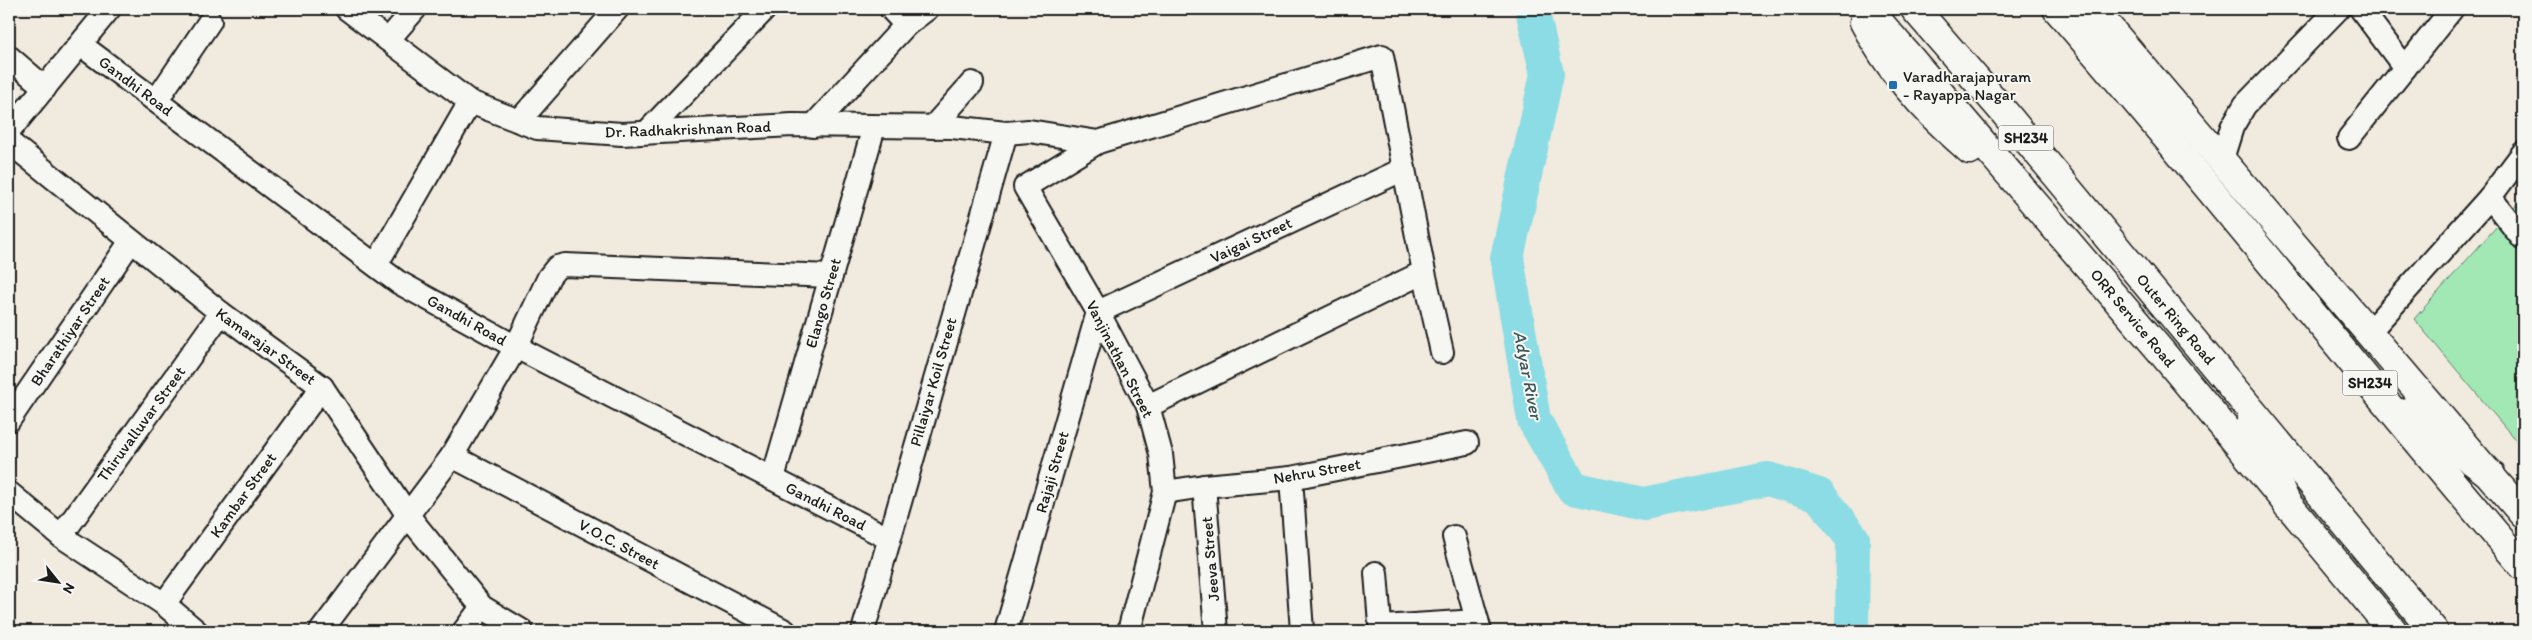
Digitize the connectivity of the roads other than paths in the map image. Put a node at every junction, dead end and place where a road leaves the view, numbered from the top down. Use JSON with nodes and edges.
{"nodes":[{"id":1,"x":109,"y":9,"type":"edge"},
{"id":2,"x":347,"y":9,"type":"edge"},
{"id":3,"x":415,"y":9,"type":"edge"},
{"id":4,"x":617,"y":9,"type":"edge"},
{"id":5,"x":765,"y":9,"type":"edge"},
{"id":6,"x":891,"y":9,"type":"edge"},
{"id":7,"x":927,"y":9,"type":"edge"},
{"id":8,"x":1858,"y":9,"type":"edge"},
{"id":9,"x":1868,"y":9,"type":"edge"},
{"id":10,"x":1915,"y":9,"type":"edge"},
{"id":11,"x":2057,"y":9,"type":"edge"},
{"id":12,"x":2093,"y":9,"type":"edge"},
{"id":13,"x":2118,"y":9,"type":"edge"},
{"id":14,"x":2338,"y":9,"type":"edge"},
{"id":15,"x":2360,"y":9,"type":"edge"},
{"id":16,"x":2452,"y":9,"type":"edge"},
{"id":17,"x":210,"y":21,"type":"dead end"},
{"id":18,"x":906,"y":25,"type":"junction"},
{"id":19,"x":388,"y":40,"type":"junction"},
{"id":20,"x":81,"y":45,"type":"junction"},
{"id":21,"x":9,"y":58,"type":"edge"},
{"id":22,"x":2405,"y":68,"type":"junction"},
{"id":23,"x":972,"y":83,"type":"dead end"},
{"id":24,"x":2159,"y":85,"type":"junction"},
{"id":25,"x":45,"y":88,"type":"junction"},
{"id":26,"x":156,"y":101,"type":"junction"},
{"id":27,"x":470,"y":102,"type":"junction"},
{"id":28,"x":519,"y":121,"type":"junction"},
{"id":29,"x":813,"y":126,"type":"junction"},
{"id":30,"x":874,"y":127,"type":"junction"},
{"id":31,"x":933,"y":127,"type":"junction"},
{"id":32,"x":9,"y":131,"type":"edge"},
{"id":33,"x":647,"y":132,"type":"junction"},
{"id":34,"x":1006,"y":133,"type":"junction"},
{"id":35,"x":2349,"y":138,"type":"dead end"},
{"id":36,"x":9,"y":142,"type":"edge"},
{"id":37,"x":1098,"y":142,"type":"junction"},
{"id":38,"x":2523,"y":153,"type":"edge"},
{"id":39,"x":2222,"y":159,"type":"junction"},
{"id":40,"x":1404,"y":169,"type":"junction"},
{"id":41,"x":2490,"y":197,"type":"junction"},
{"id":42,"x":2032,"y":199,"type":"junction"},
{"id":43,"x":2523,"y":239,"type":"edge"},
{"id":44,"x":131,"y":241,"type":"junction"},
{"id":45,"x":376,"y":265,"type":"junction"},
{"id":46,"x":1424,"y":272,"type":"junction"},
{"id":47,"x":831,"y":276,"type":"junction"},
{"id":48,"x":1098,"y":312,"type":"junction"},
{"id":49,"x":221,"y":313,"type":"junction"},
{"id":50,"x":2369,"y":332,"type":"junction"},
{"id":51,"x":516,"y":347,"type":"junction"},
{"id":52,"x":1442,"y":352,"type":"dead end"},
{"id":53,"x":2370,"y":384,"type":"junction"},
{"id":54,"x":322,"y":387,"type":"junction"},
{"id":55,"x":2233,"y":388,"type":"junction"},
{"id":56,"x":1148,"y":406,"type":"junction"},
{"id":57,"x":9,"y":420,"type":"edge"},
{"id":58,"x":1467,"y":443,"type":"dead end"},
{"id":59,"x":452,"y":456,"type":"junction"},
{"id":60,"x":2491,"y":476,"type":"junction"},
{"id":61,"x":773,"y":478,"type":"junction"},
{"id":62,"x":1291,"y":478,"type":"junction"},
{"id":63,"x":1204,"y":486,"type":"junction"},
{"id":64,"x":1165,"y":492,"type":"junction"},
{"id":65,"x":9,"y":493,"type":"edge"},
{"id":66,"x":2288,"y":506,"type":"junction"},
{"id":67,"x":2523,"y":514,"type":"edge"},
{"id":68,"x":409,"y":517,"type":"junction"},
{"id":69,"x":62,"y":536,"type":"junction"},
{"id":70,"x":1454,"y":537,"type":"dead end"},
{"id":71,"x":888,"y":538,"type":"junction"},
{"id":72,"x":2523,"y":566,"type":"edge"},
{"id":73,"x":1376,"y":573,"type":"dead end"},
{"id":74,"x":164,"y":604,"type":"junction"},
{"id":75,"x":482,"y":607,"type":"junction"},
{"id":76,"x":1478,"y":626,"type":"edge"},
{"id":77,"x":196,"y":631,"type":"edge"},
{"id":78,"x":321,"y":631,"type":"edge"},
{"id":79,"x":464,"y":631,"type":"edge"},
{"id":80,"x":522,"y":631,"type":"edge"},
{"id":81,"x":785,"y":631,"type":"edge"},
{"id":82,"x":863,"y":631,"type":"edge"},
{"id":83,"x":1006,"y":631,"type":"edge"},
{"id":84,"x":1130,"y":631,"type":"edge"},
{"id":85,"x":1216,"y":631,"type":"edge"},
{"id":86,"x":1302,"y":631,"type":"edge"},
{"id":87,"x":2393,"y":631,"type":"edge"},
{"id":88,"x":2434,"y":631,"type":"edge"}],
"edges":[{"from":1,"to":20,"type":"street"},
{"from":2,"to":19,"type":"street","name":"Dr. Radhakrishnan Road"},
{"from":3,"to":19,"type":"street"},
{"from":4,"to":28,"type":"street"},
{"from":5,"to":33,"type":"street"},
{"from":6,"to":18,"type":"street"},
{"from":7,"to":18,"type":"street"},
{"from":8,"to":42,"type":"main road"},
{"from":9,"to":42,"type":"main road","name":"ORR Service Road"},
{"from":10,"to":55,"type":"main road","name":"Outer Ring Road","number":"SH234"},
{"from":11,"to":53,"type":"main road","number":"SH234"},
{"from":12,"to":24,"type":"main road"},
{"from":13,"to":24,"type":"main road"},
{"from":14,"to":39,"type":"street"},
{"from":15,"to":22,"type":"street"},
{"from":16,"to":22,"type":"street"},
{"from":17,"to":26,"type":"street"},
{"from":18,"to":29,"type":"street"},
{"from":19,"to":27,"type":"street","name":"Dr. Radhakrishnan Road"},
{"from":20,"to":25,"type":"street"},
{"from":20,"to":26,"type":"street","name":"Gandhi Road"},
{"from":21,"to":25,"type":"street"},
{"from":22,"to":35,"type":"street"},
{"from":23,"to":31,"type":"street"},
{"from":24,"to":39,"type":"main road"},
{"from":25,"to":32,"type":"street"},
{"from":26,"to":45,"type":"street","name":"Gandhi Road"},
{"from":27,"to":28,"type":"street","name":"Dr. Radhakrishnan Road"},
{"from":27,"to":45,"type":"street"},
{"from":28,"to":33,"type":"street","name":"Dr. Radhakrishnan Road"},
{"from":29,"to":30,"type":"street","name":"Dr. Radhakrishnan Road"},
{"from":29,"to":33,"type":"street","name":"Dr. Radhakrishnan Road"},
{"from":30,"to":31,"type":"street","name":"Dr. Radhakrishnan Road"},
{"from":30,"to":47,"type":"street","name":"Elango Street"},
{"from":31,"to":34,"type":"street","name":"Dr. Radhakrishnan Road"},
{"from":34,"to":37,"type":"street","name":"Dr. Radhakrishnan Road"},
{"from":34,"to":71,"type":"street","name":"Pillaiyar Koil Street"},
{"from":36,"to":44,"type":"street","name":"Kamarajar Street"},
{"from":37,"to":40,"type":"street"},
{"from":37,"to":48,"type":"street","name":"Vanjinathan Street"},
{"from":38,"to":41,"type":"street"},
{"from":39,"to":50,"type":"main road"},
{"from":40,"to":46,"type":"street"},
{"from":40,"to":48,"type":"street","name":"Vaigai Street"},
{"from":41,"to":43,"type":"street"},
{"from":41,"to":50,"type":"street"},
{"from":42,"to":66,"type":"main road","name":"ORR Service Road"},
{"from":44,"to":49,"type":"street","name":"Kamarajar Street"},
{"from":44,"to":57,"type":"street","name":"Bharathiyar Street"},
{"from":45,"to":51,"type":"street","name":"Gandhi Road"},
{"from":46,"to":52,"type":"street"},
{"from":46,"to":56,"type":"street"},
{"from":47,"to":51,"type":"street"},
{"from":47,"to":61,"type":"street","name":"Elango Street"},
{"from":48,"to":56,"type":"street","name":"Vanjinathan Street"},
{"from":48,"to":83,"type":"street","name":"Rajaji Street"},
{"from":49,"to":54,"type":"street","name":"Kamarajar Street"},
{"from":49,"to":69,"type":"street","name":"Thiruvalluvar Street"},
{"from":50,"to":60,"type":"main road"},
{"from":51,"to":59,"type":"street"},
{"from":51,"to":61,"type":"street","name":"Gandhi Road"},
{"from":53,"to":60,"type":"main road"},
{"from":53,"to":72,"type":"main road","number":"SH234"},
{"from":54,"to":68,"type":"street","name":"Kamarajar Street"},
{"from":54,"to":74,"type":"street","name":"Kambar Street"},
{"from":55,"to":66,"type":"main road"},
{"from":55,"to":88,"type":"main road","name":"Outer Ring Road","number":"SH234"},
{"from":56,"to":64,"type":"street","name":"Vanjinathan Street"},
{"from":58,"to":62,"type":"street","name":"Nehru Street"},
{"from":59,"to":68,"type":"street"},
{"from":59,"to":81,"type":"street","name":"V.O.C. Street"},
{"from":60,"to":67,"type":"main road"},
{"from":61,"to":71,"type":"street","name":"Gandhi Road"},
{"from":62,"to":63,"type":"street","name":"Nehru Street"},
{"from":62,"to":86,"type":"street"},
{"from":63,"to":64,"type":"street","name":"Nehru Street"},
{"from":63,"to":85,"type":"street","name":"Jeeva Street"},
{"from":64,"to":84,"type":"street","name":"Vanjinathan Street"},
{"from":65,"to":69,"type":"street"},
{"from":66,"to":87,"type":"main road","name":"ORR Service Road"},
{"from":68,"to":75,"type":"street","name":"Kamarajar Street"},
{"from":68,"to":78,"type":"street"},
{"from":69,"to":74,"type":"street"},
{"from":70,"to":76,"type":"street"},
{"from":71,"to":82,"type":"street","name":"Pillaiyar Koil Street"},
{"from":73,"to":76,"type":"street"},
{"from":74,"to":77,"type":"street"},
{"from":75,"to":79,"type":"street"},
{"from":75,"to":80,"type":"street","name":"Kamarajar Street"}]}
